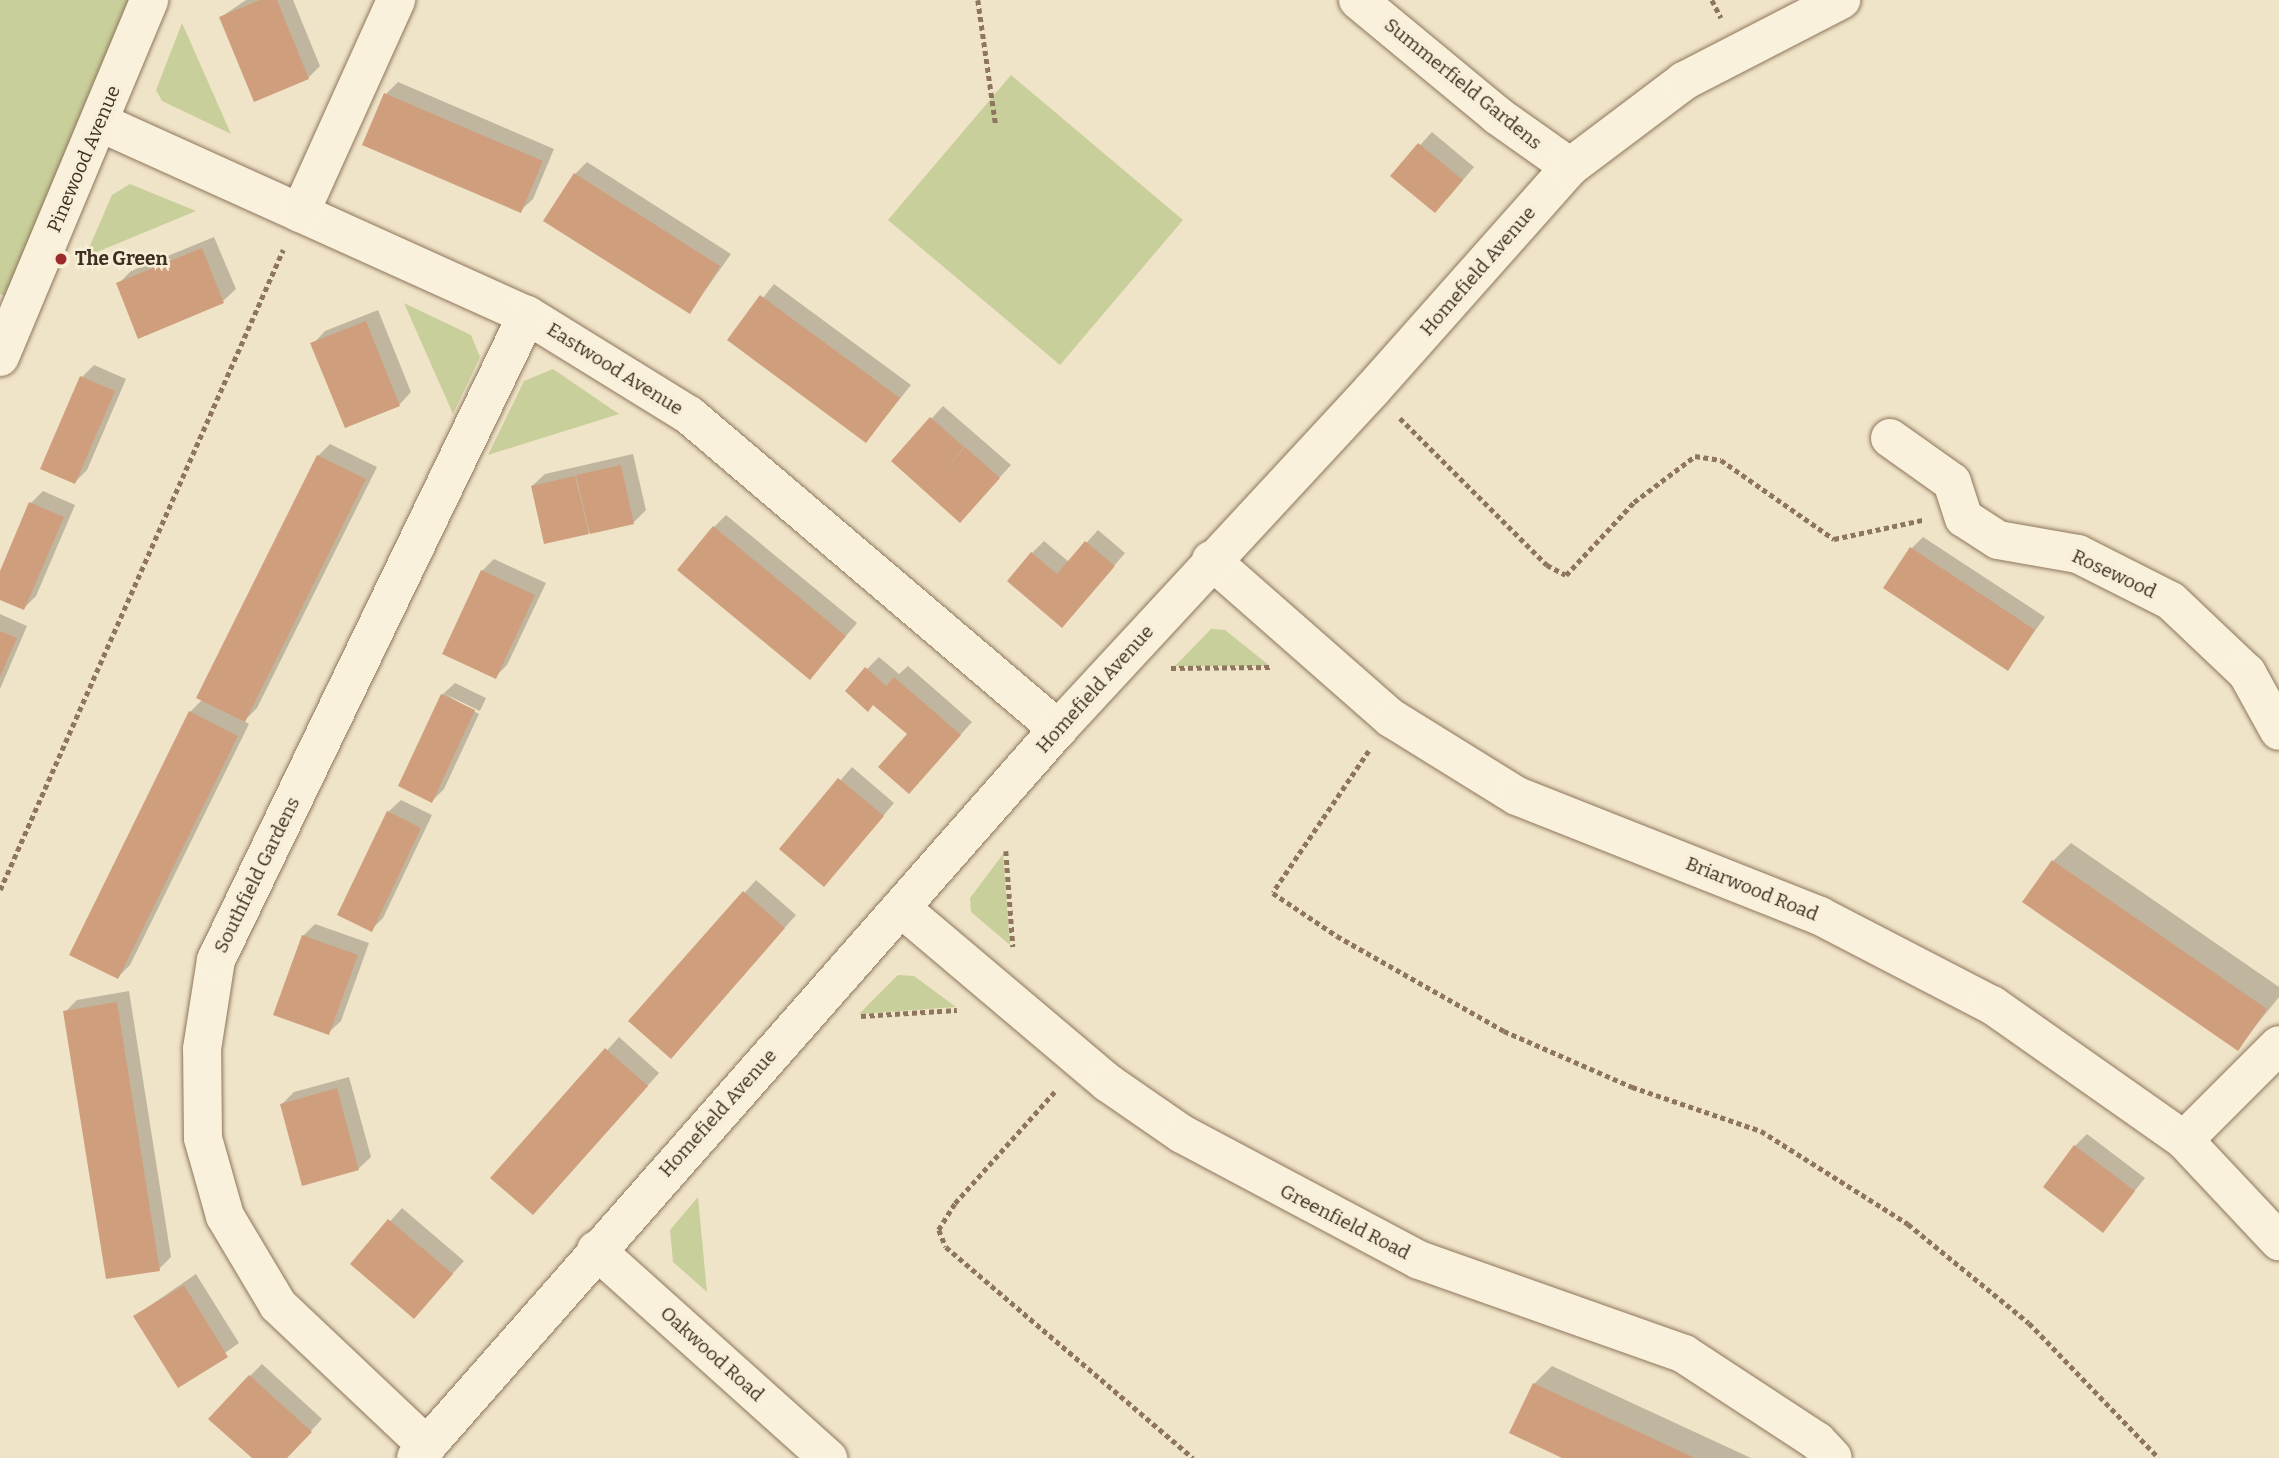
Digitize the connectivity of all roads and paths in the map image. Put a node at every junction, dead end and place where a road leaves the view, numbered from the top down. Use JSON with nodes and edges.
{"nodes":[{"id":1,"x":149,"y":0,"type":"edge"},
{"id":2,"x":396,"y":0,"type":"edge"},
{"id":3,"x":978,"y":0,"type":"edge"},
{"id":4,"x":1358,"y":0,"type":"edge"},
{"id":5,"x":1841,"y":0,"type":"edge"},
{"id":6,"x":101,"y":123,"type":"junction"},
{"id":7,"x":996,"y":126,"type":"dead end"},
{"id":8,"x":1570,"y":167,"type":"junction"},
{"id":9,"x":300,"y":213,"type":"junction"},
{"id":10,"x":10,"y":305,"type":"edge"},
{"id":11,"x":527,"y":315,"type":"junction"},
{"id":12,"x":0,"y":357,"type":"edge"},
{"id":13,"x":1372,"y":390,"type":"junction"},
{"id":14,"x":1890,"y":438,"type":"dead end"},
{"id":15,"x":1952,"y":482,"type":"junction"},
{"id":16,"x":1211,"y":560,"type":"junction"},
{"id":17,"x":1276,"y":667,"type":"dead end"},
{"id":18,"x":1170,"y":668,"type":"dead end"},
{"id":19,"x":1391,"y":718,"type":"junction"},
{"id":20,"x":1058,"y":729,"type":"junction"},
{"id":21,"x":2279,"y":731,"type":"edge"},
{"id":22,"x":1005,"y":848,"type":"dead end"},
{"id":23,"x":0,"y":890,"type":"edge"},
{"id":24,"x":901,"y":908,"type":"junction"},
{"id":25,"x":1013,"y":951,"type":"dead end"},
{"id":26,"x":962,"y":1009,"type":"dead end"},
{"id":27,"x":853,"y":1017,"type":"dead end"},
{"id":28,"x":2279,"y":1045,"type":"edge"},
{"id":29,"x":1083,"y":1061,"type":"junction"},
{"id":30,"x":2184,"y":1140,"type":"junction"},
{"id":31,"x":2279,"y":1241,"type":"edge"},
{"id":32,"x":596,"y":1250,"type":"junction"},
{"id":33,"x":422,"y":1452,"type":"edge"},
{"id":34,"x":828,"y":1458,"type":"edge"},
{"id":35,"x":1193,"y":1458,"type":"edge"},
{"id":36,"x":1833,"y":1458,"type":"edge"},
{"id":37,"x":2159,"y":1458,"type":"edge"}],
"edges":[{"from":1,"to":6,"type":"street","name":"Pinewood Avenue"},
{"from":2,"to":9,"type":"street"},
{"from":3,"to":7,"type":"path"},
{"from":4,"to":8,"type":"street","name":"Summerfield Gardens"},
{"from":5,"to":8,"type":"street","name":"Homefield Avenue"},
{"from":6,"to":9,"type":"street","name":"Eastwood Avenue"},
{"from":6,"to":10,"type":"street","name":"Pinewood Avenue"},
{"from":8,"to":13,"type":"street","name":"Homefield Avenue"},
{"from":9,"to":11,"type":"street","name":"Eastwood Avenue"},
{"from":9,"to":23,"type":"path"},
{"from":10,"to":12,"type":"street","name":"Pinewood Avenue"},
{"from":11,"to":20,"type":"street","name":"Eastwood Avenue"},
{"from":11,"to":33,"type":"street","name":"Southfield Gardens"},
{"from":13,"to":15,"type":"path"},
{"from":13,"to":16,"type":"street","name":"Homefield Avenue"},
{"from":14,"to":15,"type":"street"},
{"from":15,"to":21,"type":"street","name":"Rosewood"},
{"from":16,"to":19,"type":"street","name":"Briarwood Road"},
{"from":16,"to":20,"type":"street","name":"Homefield Avenue"},
{"from":17,"to":18,"type":"path"},
{"from":19,"to":30,"type":"street","name":"Briarwood Road"},
{"from":19,"to":37,"type":"path"},
{"from":20,"to":24,"type":"street","name":"Homefield Avenue"},
{"from":22,"to":25,"type":"path"},
{"from":24,"to":29,"type":"street","name":"Greenfield Road"},
{"from":24,"to":32,"type":"street","name":"Homefield Avenue"},
{"from":26,"to":27,"type":"path"},
{"from":28,"to":30,"type":"street"},
{"from":29,"to":35,"type":"path"},
{"from":29,"to":36,"type":"street","name":"Greenfield Road"},
{"from":30,"to":31,"type":"street","name":"Briarwood Road"},
{"from":32,"to":33,"type":"street","name":"Homefield Avenue"},
{"from":32,"to":34,"type":"street","name":"Oakwood Road"}]}
